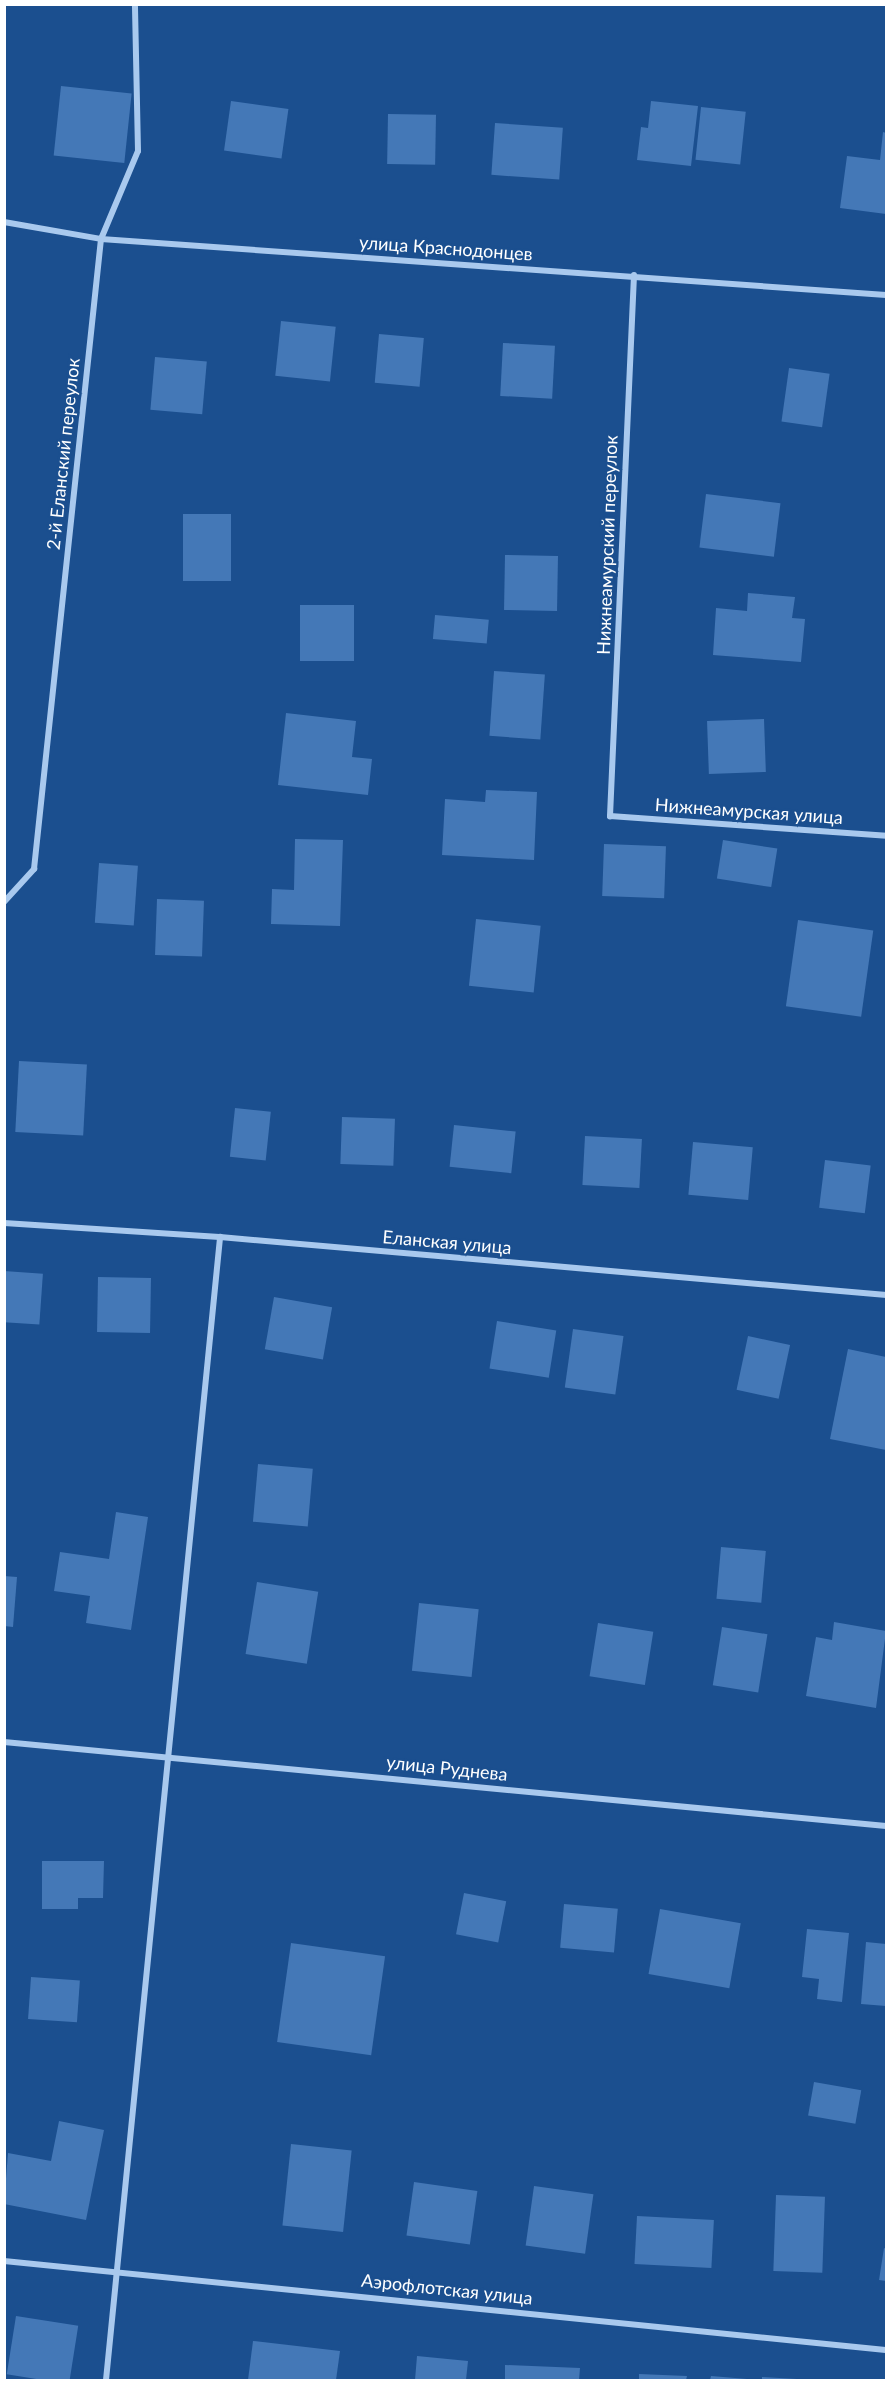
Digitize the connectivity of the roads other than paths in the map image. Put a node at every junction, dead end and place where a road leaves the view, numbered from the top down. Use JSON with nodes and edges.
{"nodes":[{"id":1,"x":135,"y":4,"type":"edge"},
{"id":2,"x":4,"y":222,"type":"edge"},
{"id":3,"x":101,"y":240,"type":"junction"},
{"id":4,"x":634,"y":275,"type":"junction"},
{"id":5,"x":886,"y":295,"type":"edge"},
{"id":6,"x":610,"y":816,"type":"joint"},
{"id":7,"x":886,"y":836,"type":"edge"},
{"id":8,"x":4,"y":902,"type":"edge"},
{"id":9,"x":4,"y":1223,"type":"edge"},
{"id":10,"x":220,"y":1238,"type":"junction"},
{"id":11,"x":886,"y":1295,"type":"edge"},
{"id":12,"x":4,"y":1742,"type":"edge"},
{"id":13,"x":171,"y":1755,"type":"junction"},
{"id":14,"x":886,"y":1826,"type":"edge"},
{"id":15,"x":4,"y":2261,"type":"edge"},
{"id":16,"x":117,"y":2270,"type":"junction"},
{"id":17,"x":886,"y":2350,"type":"edge"},
{"id":18,"x":106,"y":2380,"type":"edge"}],
"edges":[{"from":1,"to":3,"type":"street","name":"2-й Еланский переулок"},
{"from":2,"to":3,"type":"street","name":"улица Краснодонцев"},
{"from":3,"to":4,"type":"street","name":"улица Краснодонцев"},
{"from":3,"to":8,"type":"street","name":"2-й Еланский переулок"},
{"from":4,"to":5,"type":"street","name":"улица Краснодонцев"},
{"from":4,"to":6,"type":"street","name":"Нижнеамурский переулок"},
{"from":6,"to":7,"type":"street","name":"Нижнеамурская улица"},
{"from":9,"to":10,"type":"street","name":"Еланская улица"},
{"from":10,"to":11,"type":"street","name":"Еланская улица"},
{"from":10,"to":13,"type":"street"},
{"from":12,"to":13,"type":"street","name":"улица Руднева"},
{"from":13,"to":14,"type":"street","name":"улица Руднева"},
{"from":13,"to":16,"type":"street"},
{"from":15,"to":16,"type":"street","name":"Аэрофлотская улица"},
{"from":16,"to":17,"type":"street","name":"Аэрофлотская улица"},
{"from":16,"to":18,"type":"street"}]}
